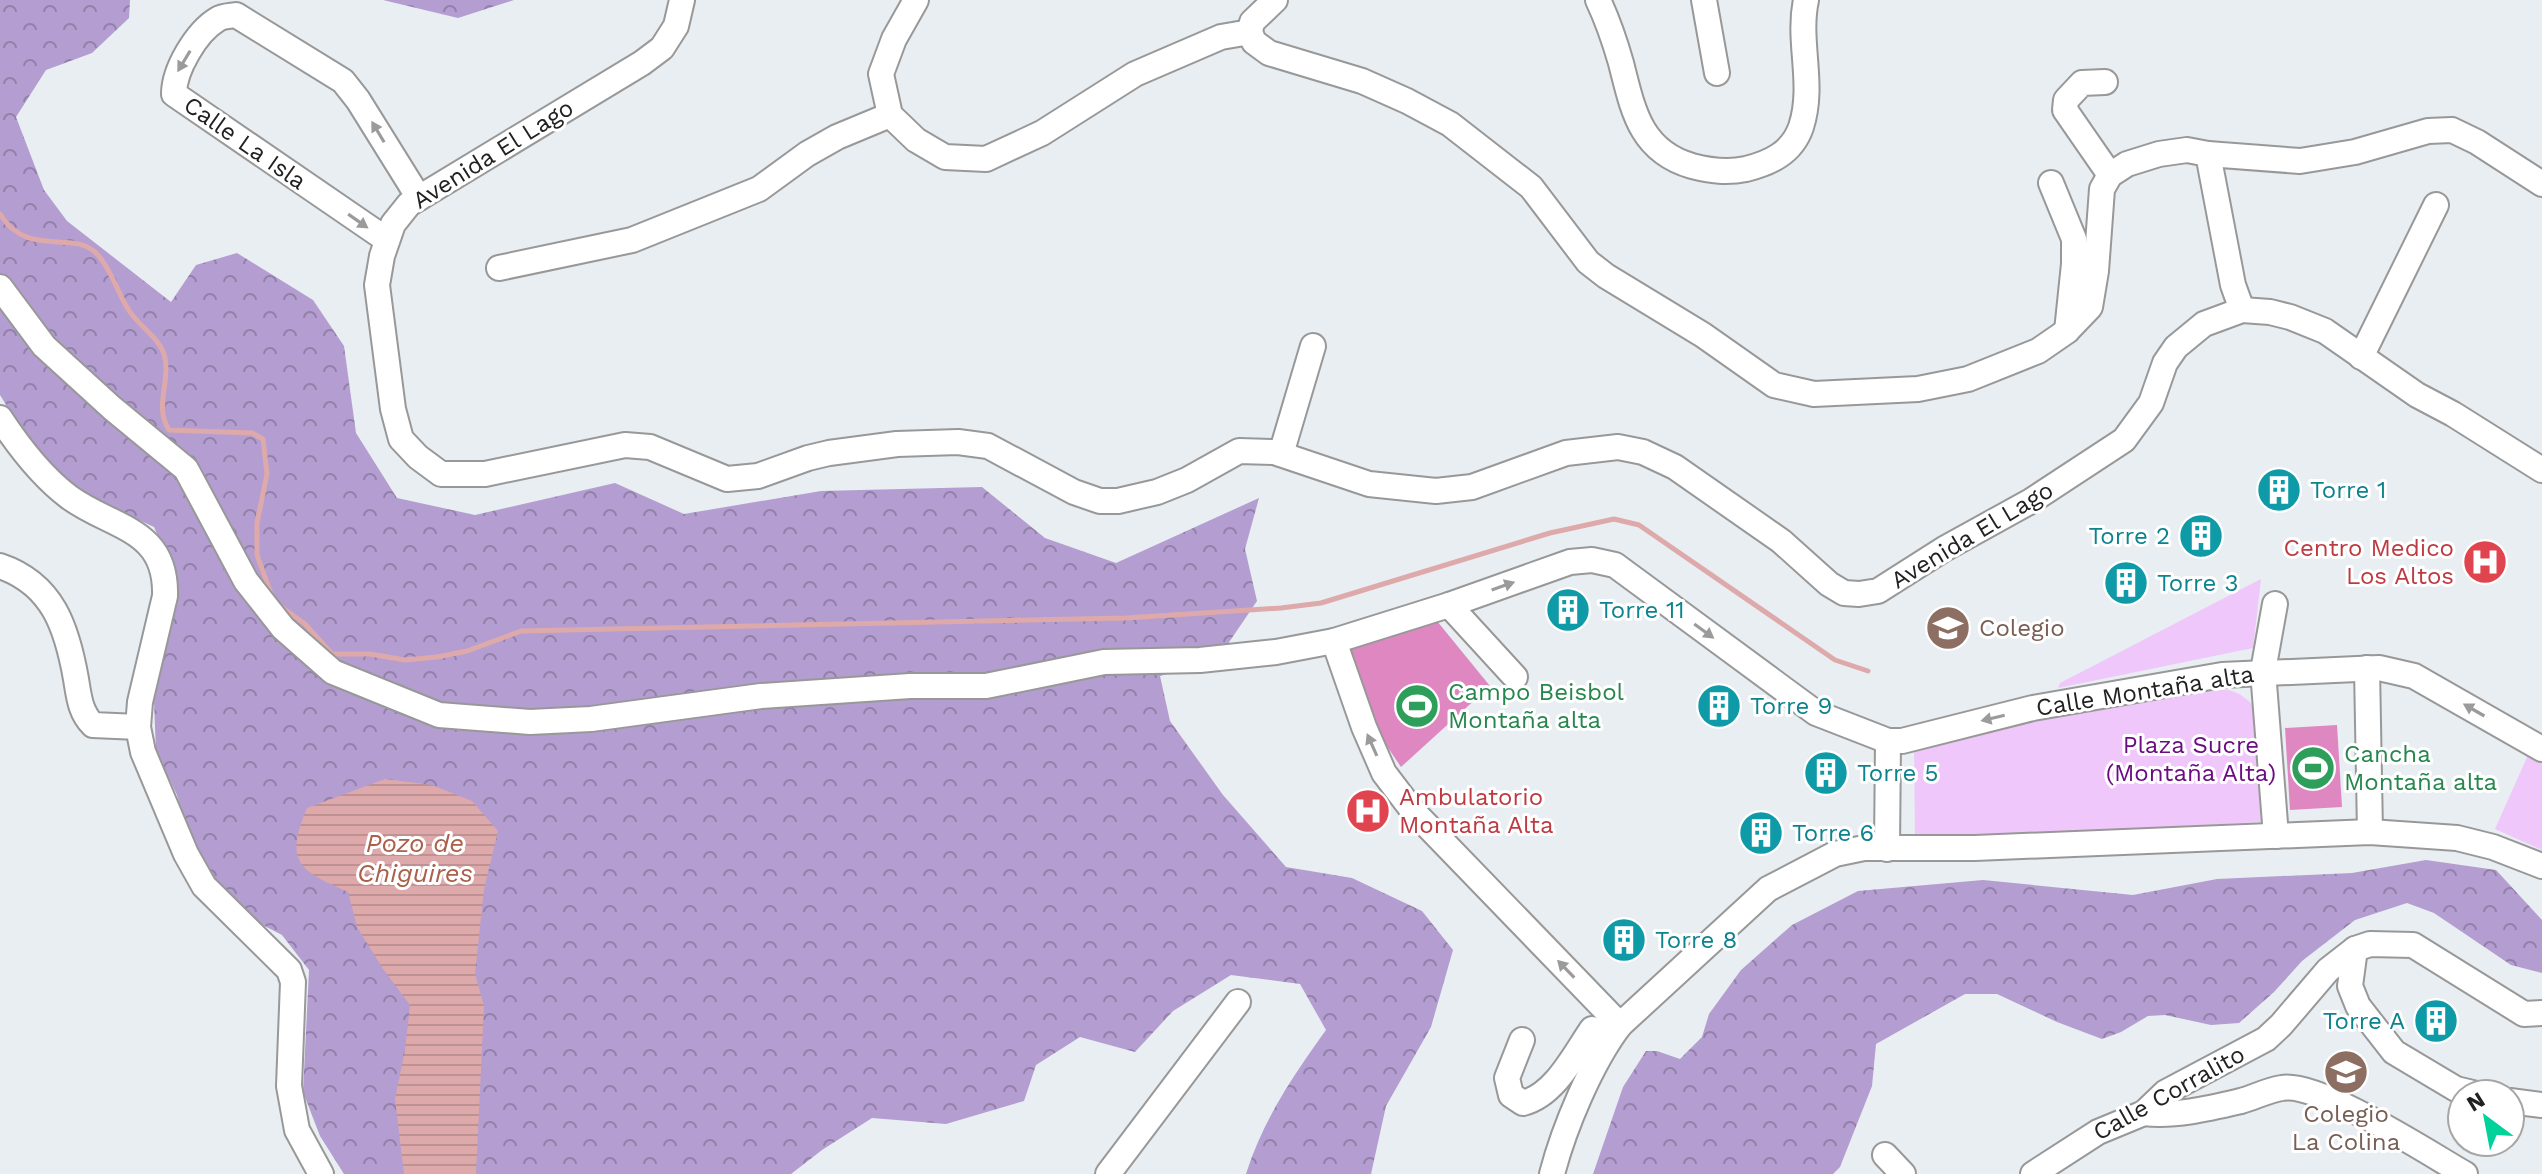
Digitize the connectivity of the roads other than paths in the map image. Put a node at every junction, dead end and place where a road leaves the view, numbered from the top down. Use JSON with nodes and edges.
{"nodes":[{"id":1,"x":682,"y":0,"type":"edge"},
{"id":2,"x":916,"y":0,"type":"edge"},
{"id":3,"x":1275,"y":0,"type":"edge"},
{"id":4,"x":1598,"y":0,"type":"edge"},
{"id":5,"x":1704,"y":0,"type":"edge"},
{"id":6,"x":1806,"y":0,"type":"edge"},
{"id":7,"x":1250,"y":32,"type":"junction"},
{"id":8,"x":1717,"y":73,"type":"dead end"},
{"id":9,"x":2105,"y":82,"type":"dead end"},
{"id":10,"x":890,"y":115,"type":"junction"},
{"id":11,"x":2208,"y":154,"type":"junction"},
{"id":12,"x":2110,"y":175,"type":"junction"},
{"id":13,"x":2051,"y":183,"type":"dead end"},
{"id":14,"x":2542,"y":184,"type":"edge"},
{"id":15,"x":419,"y":198,"type":"junction"},
{"id":16,"x":2436,"y":205,"type":"dead end"},
{"id":17,"x":387,"y":240,"type":"junction"},
{"id":18,"x":499,"y":268,"type":"dead end"},
{"id":19,"x":0,"y":287,"type":"edge"},
{"id":20,"x":2242,"y":310,"type":"junction"},
{"id":21,"x":2067,"y":331,"type":"junction"},
{"id":22,"x":1313,"y":346,"type":"dead end"},
{"id":23,"x":2361,"y":357,"type":"junction"},
{"id":24,"x":0,"y":418,"type":"edge"},
{"id":25,"x":1281,"y":454,"type":"junction"},
{"id":26,"x":2542,"y":470,"type":"edge"},
{"id":27,"x":0,"y":566,"type":"edge"},
{"id":28,"x":2275,"y":604,"type":"dead end"},
{"id":29,"x":1449,"y":605,"type":"junction"},
{"id":30,"x":1334,"y":641,"type":"junction"},
{"id":31,"x":2367,"y":668,"type":"junction"},
{"id":32,"x":2263,"y":671,"type":"junction"},
{"id":33,"x":1515,"y":677,"type":"dead end"},
{"id":34,"x":138,"y":727,"type":"junction"},
{"id":35,"x":1888,"y":741,"type":"junction"},
{"id":36,"x":2542,"y":749,"type":"edge"},
{"id":37,"x":2370,"y":832,"type":"junction"},
{"id":38,"x":2276,"y":836,"type":"junction"},
{"id":39,"x":1887,"y":849,"type":"junction"},
{"id":40,"x":2542,"y":866,"type":"edge"},
{"id":41,"x":2355,"y":949,"type":"junction"},
{"id":42,"x":1238,"y":1002,"type":"dead end"},
{"id":43,"x":2542,"y":1013,"type":"edge"},
{"id":44,"x":1614,"y":1033,"type":"junction"},
{"id":45,"x":1522,"y":1040,"type":"dead end"},
{"id":46,"x":2446,"y":1083,"type":"edge"},
{"id":47,"x":2144,"y":1113,"type":"junction"},
{"id":48,"x":1885,"y":1155,"type":"dead end"},
{"id":49,"x":321,"y":1174,"type":"edge"},
{"id":50,"x":1108,"y":1174,"type":"edge"},
{"id":51,"x":1552,"y":1174,"type":"edge"},
{"id":52,"x":1903,"y":1174,"type":"edge"},
{"id":53,"x":2033,"y":1174,"type":"edge"},
{"id":54,"x":2465,"y":1174,"type":"edge"}],
"edges":[{"from":1,"to":15,"type":"street","name":"Avenida El Lago"},
{"from":2,"to":10,"type":"street"},
{"from":3,"to":7,"type":"street"},
{"from":4,"to":6,"type":"street"},
{"from":5,"to":8,"type":"street"},
{"from":7,"to":10,"type":"street"},
{"from":7,"to":21,"type":"street"},
{"from":9,"to":12,"type":"street"},
{"from":10,"to":18,"type":"street"},
{"from":11,"to":12,"type":"street"},
{"from":11,"to":14,"type":"street"},
{"from":11,"to":20,"type":"street"},
{"from":12,"to":21,"type":"street"},
{"from":13,"to":21,"type":"street"},
{"from":15,"to":17,"type":"street","name":"Avenida El Lago"},
{"from":15,"to":17,"type":"street","name":"Calle La Isla","one_way":true},
{"from":16,"to":23,"type":"street"},
{"from":17,"to":25,"type":"street","name":"Avenida El Lago"},
{"from":19,"to":30,"type":"street"},
{"from":20,"to":23,"type":"street","name":"Avenida El Lago"},
{"from":20,"to":25,"type":"street","name":"Avenida El Lago"},
{"from":22,"to":25,"type":"street"},
{"from":23,"to":26,"type":"street","name":"Avenida El Lago"},
{"from":24,"to":34,"type":"street"},
{"from":27,"to":34,"type":"street"},
{"from":28,"to":32,"type":"street"},
{"from":29,"to":30,"type":"street"},
{"from":29,"to":33,"type":"street"},
{"from":29,"to":35,"type":"street","one_way":true},
{"from":44,"to":30,"type":"street","one_way":true},
{"from":31,"to":32,"type":"street","name":"Calle Montaña alta"},
{"from":36,"to":31,"type":"street","name":"Calle Montaña alta","one_way":true},
{"from":31,"to":37,"type":"street"},
{"from":32,"to":35,"type":"street","name":"Calle Montaña alta","one_way":true},
{"from":32,"to":38,"type":"street"},
{"from":34,"to":49,"type":"street"},
{"from":35,"to":39,"type":"street"},
{"from":37,"to":38,"type":"street"},
{"from":37,"to":40,"type":"street"},
{"from":38,"to":39,"type":"street"},
{"from":39,"to":44,"type":"street"},
{"from":41,"to":43,"type":"street"},
{"from":41,"to":46,"type":"street"},
{"from":41,"to":47,"type":"street","name":"Calle Corralito"},
{"from":42,"to":50,"type":"street"},
{"from":44,"to":45,"type":"street"},
{"from":44,"to":51,"type":"street"},
{"from":47,"to":53,"type":"street","name":"Calle Corralito"},
{"from":47,"to":54,"type":"street"},
{"from":48,"to":52,"type":"street"}]}
